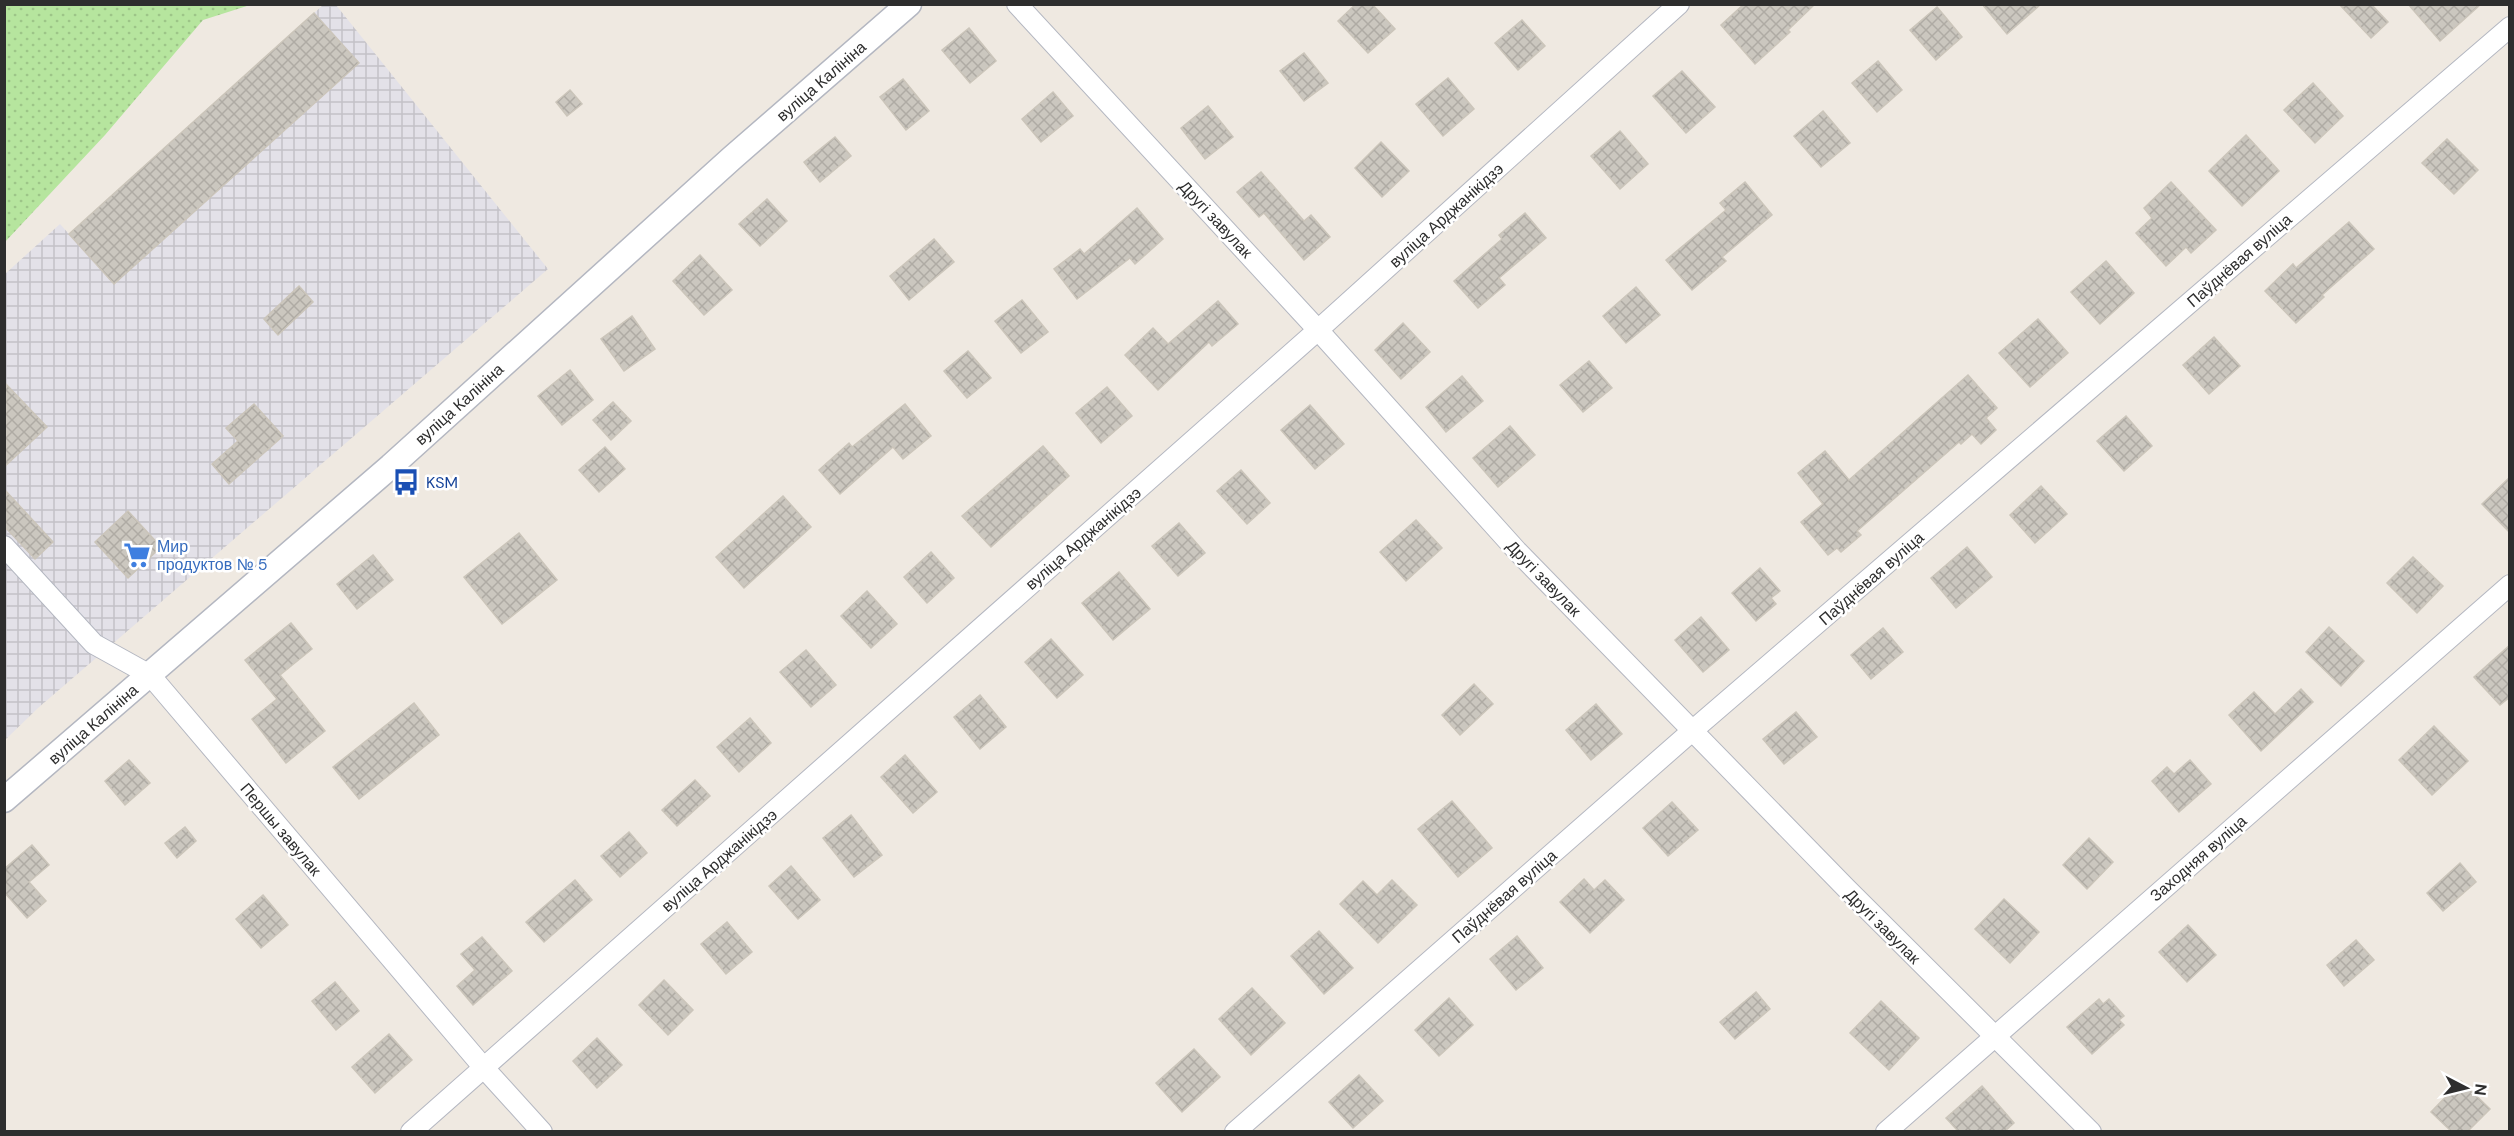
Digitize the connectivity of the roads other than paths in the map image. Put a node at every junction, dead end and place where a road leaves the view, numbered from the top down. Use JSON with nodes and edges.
{"nodes":[{"id":1,"x":909,"y":4,"type":"edge"},
{"id":2,"x":1017,"y":4,"type":"edge"},
{"id":3,"x":1679,"y":4,"type":"edge"},
{"id":4,"x":2510,"y":27,"type":"edge"},
{"id":5,"x":1318,"y":330,"type":"junction"},
{"id":6,"x":4,"y":546,"type":"edge"},
{"id":7,"x":2510,"y":585,"type":"edge"},
{"id":8,"x":150,"y":675,"type":"junction"},
{"id":9,"x":1692,"y":731,"type":"junction"},
{"id":10,"x":4,"y":800,"type":"edge"},
{"id":11,"x":1994,"y":1037,"type":"junction"},
{"id":12,"x":484,"y":1068,"type":"junction"},
{"id":13,"x":411,"y":1131,"type":"edge"},
{"id":14,"x":542,"y":1131,"type":"edge"},
{"id":15,"x":1235,"y":1131,"type":"edge"},
{"id":16,"x":1886,"y":1131,"type":"edge"},
{"id":17,"x":2091,"y":1131,"type":"edge"}],
"edges":[{"from":1,"to":8,"type":"street","name":"вуліца Калініна"},
{"from":2,"to":5,"type":"street","name":"Другі завулак"},
{"from":3,"to":5,"type":"street","name":"вуліца Арджанікідзэ"},
{"from":4,"to":9,"type":"street","name":"Паўднёвая вуліца"},
{"from":5,"to":9,"type":"street","name":"Другі завулак"},
{"from":5,"to":12,"type":"street","name":"вуліца Арджанікідзэ"},
{"from":6,"to":8,"type":"street","name":"Першы завулак"},
{"from":7,"to":11,"type":"street","name":"Заходняя вуліца"},
{"from":8,"to":10,"type":"street","name":"вуліца Калініна"},
{"from":8,"to":12,"type":"street","name":"Першы завулак"},
{"from":9,"to":11,"type":"street","name":"Другі завулак"},
{"from":9,"to":15,"type":"street","name":"Паўднёвая вуліца"},
{"from":11,"to":16,"type":"street","name":"Заходняя вуліца"},
{"from":11,"to":17,"type":"street","name":"Другі завулак"},
{"from":12,"to":13,"type":"street","name":"вуліца Арджанікідзэ"},
{"from":12,"to":14,"type":"street","name":"Першы завулак"}]}
